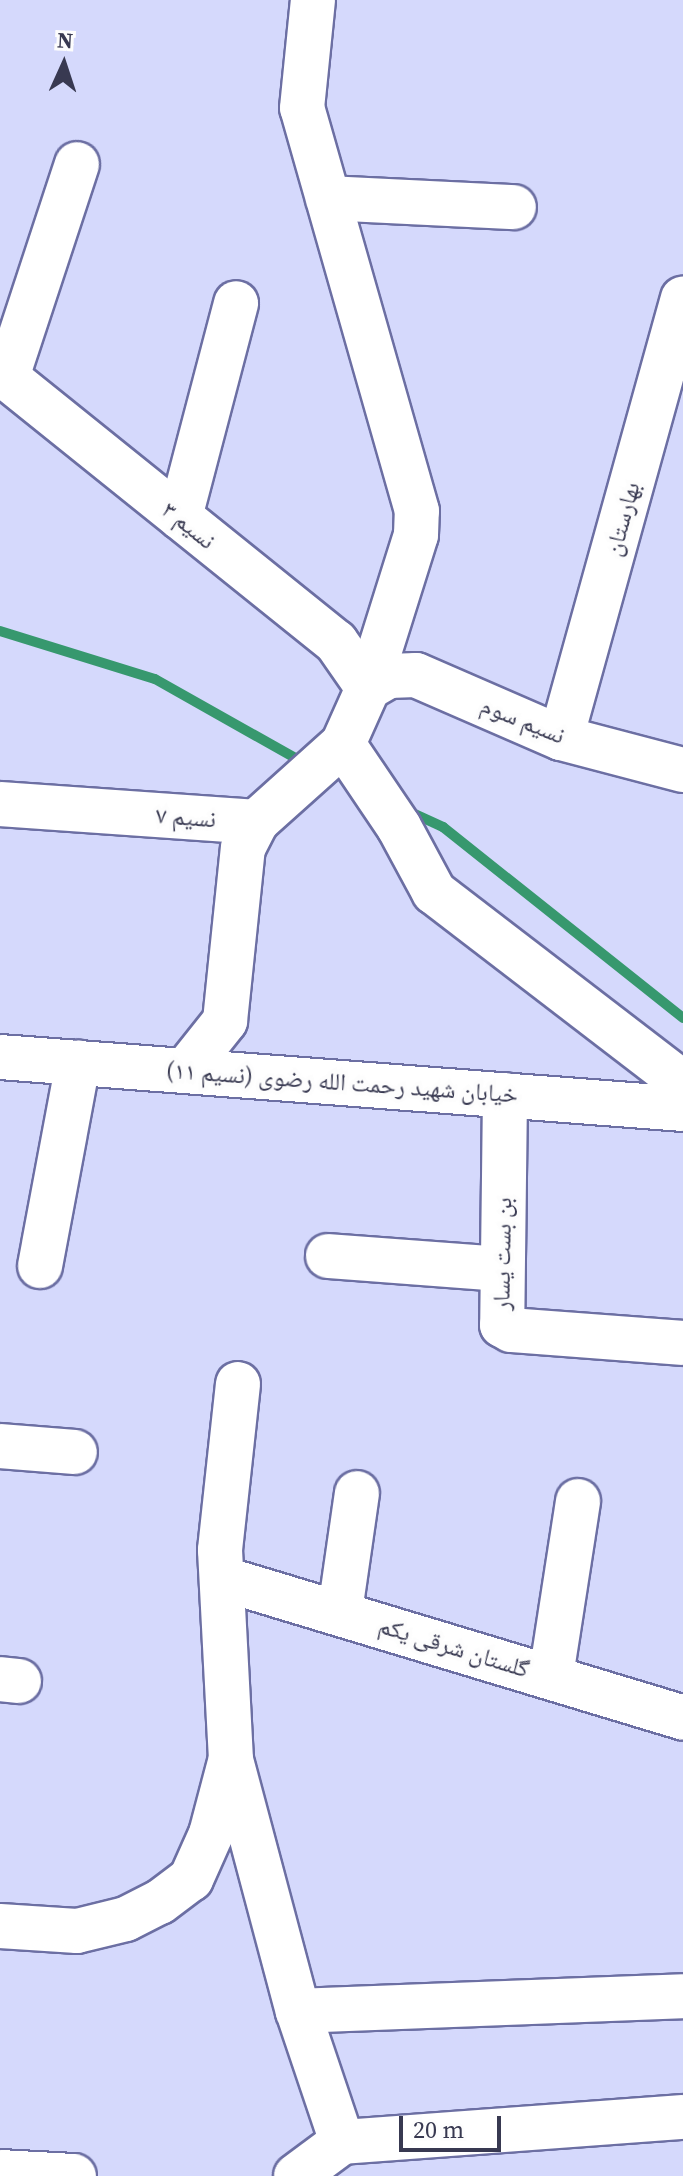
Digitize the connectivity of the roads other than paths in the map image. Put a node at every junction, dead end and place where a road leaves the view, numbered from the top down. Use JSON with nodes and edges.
{"nodes":[{"id":1,"x":313,"y":0,"type":"edge"},
{"id":2,"x":77,"y":164,"type":"dead end"},
{"id":3,"x":328,"y":198,"type":"junction"},
{"id":4,"x":514,"y":207,"type":"dead end"},
{"id":5,"x":683,"y":299,"type":"edge"},
{"id":6,"x":236,"y":303,"type":"dead end"},
{"id":7,"x":4,"y":374,"type":"edge"},
{"id":8,"x":180,"y":517,"type":"junction"},
{"id":9,"x":368,"y":688,"type":"junction"},
{"id":10,"x":561,"y":738,"type":"junction"},
{"id":11,"x":343,"y":744,"type":"junction"},
{"id":12,"x":683,"y":770,"type":"edge"},
{"id":13,"x":0,"y":804,"type":"edge"},
{"id":14,"x":256,"y":822,"type":"junction"},
{"id":15,"x":0,"y":1057,"type":"edge"},
{"id":16,"x":78,"y":1063,"type":"junction"},
{"id":17,"x":186,"y":1070,"type":"junction"},
{"id":18,"x":683,"y":1083,"type":"edge"},
{"id":19,"x":505,"y":1095,"type":"junction"},
{"id":20,"x":683,"y":1109,"type":"edge"},
{"id":21,"x":328,"y":1256,"type":"dead end"},
{"id":22,"x":40,"y":1266,"type":"dead end"},
{"id":23,"x":500,"y":1269,"type":"junction"},
{"id":24,"x":683,"y":1343,"type":"edge"},
{"id":25,"x":238,"y":1384,"type":"dead end"},
{"id":26,"x":0,"y":1446,"type":"edge"},
{"id":27,"x":75,"y":1452,"type":"dead end"},
{"id":28,"x":357,"y":1493,"type":"dead end"},
{"id":29,"x":578,"y":1501,"type":"dead end"},
{"id":30,"x":224,"y":1579,"type":"junction"},
{"id":31,"x":340,"y":1611,"type":"junction"},
{"id":32,"x":551,"y":1676,"type":"junction"},
{"id":33,"x":683,"y":1718,"type":"edge"},
{"id":34,"x":231,"y":1760,"type":"junction"},
{"id":35,"x":0,"y":1926,"type":"edge"},
{"id":36,"x":683,"y":1996,"type":"edge"},
{"id":37,"x":298,"y":2011,"type":"junction"},
{"id":38,"x":683,"y":2117,"type":"edge"},
{"id":39,"x":342,"y":2142,"type":"junction"},
{"id":40,"x":0,"y":2172,"type":"edge"},
{"id":41,"x":74,"y":2176,"type":"edge"},
{"id":42,"x":296,"y":2176,"type":"edge"}],
"edges":[{"from":1,"to":3,"type":"street"},
{"from":2,"to":7,"type":"street"},
{"from":3,"to":4,"type":"street"},
{"from":3,"to":9,"type":"street"},
{"from":5,"to":10,"type":"street","name":"بهارستان"},
{"from":6,"to":8,"type":"street"},
{"from":7,"to":8,"type":"street","name":"نسیم ۳"},
{"from":8,"to":9,"type":"street","name":"نسیم ۳"},
{"from":9,"to":10,"type":"street","name":"نسیم سوم"},
{"from":9,"to":11,"type":"street"},
{"from":10,"to":12,"type":"street","name":"نسیم سوم"},
{"from":11,"to":14,"type":"street"},
{"from":11,"to":18,"type":"street"},
{"from":13,"to":14,"type":"street","name":"نسیم ۷"},
{"from":14,"to":17,"type":"street"},
{"from":15,"to":16,"type":"street","name":"خیابان شهید رحمت الله رضوی (نسیم ۱۱)"},
{"from":16,"to":17,"type":"street","name":"خیابان شهید رحمت الله رضوی (نسیم ۱۱)"},
{"from":16,"to":22,"type":"street"},
{"from":17,"to":19,"type":"street","name":"خیابان شهید رحمت الله رضوی (نسیم ۱۱)"},
{"from":19,"to":20,"type":"street","name":"خیابان شهید رحمت الله رضوی (نسیم ۱۱)"},
{"from":19,"to":23,"type":"street","name":"بن بست یسار"},
{"from":21,"to":23,"type":"street"},
{"from":23,"to":24,"type":"street","name":"بن بست یسار"},
{"from":25,"to":30,"type":"street"},
{"from":26,"to":27,"type":"street"},
{"from":28,"to":31,"type":"street"},
{"from":29,"to":32,"type":"street"},
{"from":30,"to":31,"type":"street","name":"گلستان شرقی یکم"},
{"from":30,"to":34,"type":"street"},
{"from":31,"to":32,"type":"street","name":"گلستان شرقی یکم"},
{"from":32,"to":33,"type":"street","name":"گلستان شرقی یکم"},
{"from":34,"to":35,"type":"street"},
{"from":34,"to":37,"type":"street"},
{"from":36,"to":37,"type":"street"},
{"from":37,"to":39,"type":"street"},
{"from":38,"to":39,"type":"street"},
{"from":39,"to":42,"type":"street"},
{"from":40,"to":41,"type":"street"}]}
